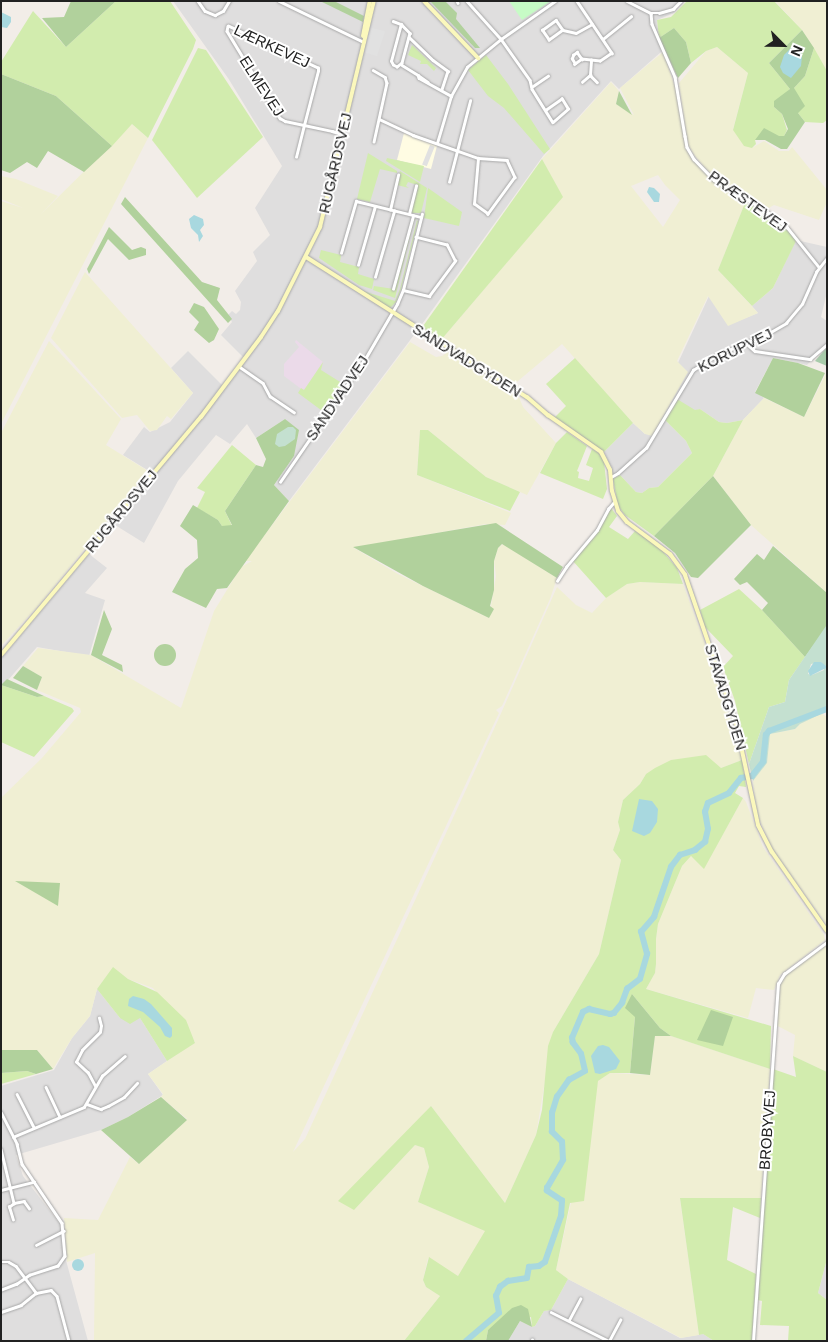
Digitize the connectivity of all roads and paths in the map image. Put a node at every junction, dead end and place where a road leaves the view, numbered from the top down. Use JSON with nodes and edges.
{"nodes":[{"id":1,"x":198,"y":1,"type":"edge"},
{"id":2,"x":229,"y":1,"type":"edge"},
{"id":3,"x":278,"y":1,"type":"edge"},
{"id":4,"x":372,"y":1,"type":"edge"},
{"id":5,"x":424,"y":1,"type":"edge"},
{"id":6,"x":467,"y":1,"type":"edge"},
{"id":7,"x":555,"y":1,"type":"edge"},
{"id":8,"x":577,"y":1,"type":"edge"},
{"id":9,"x":627,"y":1,"type":"edge"},
{"id":10,"x":681,"y":1,"type":"edge"},
{"id":11,"x":651,"y":13,"type":"junction"},
{"id":12,"x":631,"y":16,"type":"dead end"},
{"id":13,"x":393,"y":21,"type":"dead end"},
{"id":14,"x":402,"y":24,"type":"junction"},
{"id":15,"x":592,"y":24,"type":"junction"},
{"id":16,"x":227,"y":26,"type":"joint"},
{"id":17,"x":563,"y":30,"type":"junction"},
{"id":18,"x":409,"y":37,"type":"junction"},
{"id":19,"x":500,"y":39,"type":"junction"},
{"id":20,"x":602,"y":39,"type":"junction"},
{"id":21,"x":363,"y":42,"type":"junction"},
{"id":22,"x":478,"y":58,"type":"junction"},
{"id":23,"x":582,"y":59,"type":"dead end"},
{"id":24,"x":592,"y":60,"type":"junction"},
{"id":25,"x":402,"y":65,"type":"junction"},
{"id":26,"x":373,"y":70,"type":"dead end"},
{"id":27,"x":590,"y":75,"type":"junction"},
{"id":28,"x":548,"y":76,"type":"dead end"},
{"id":29,"x":582,"y":82,"type":"dead end"},
{"id":30,"x":597,"y":82,"type":"dead end"},
{"id":31,"x":532,"y":86,"type":"junction"},
{"id":32,"x":442,"y":90,"type":"junction"},
{"id":33,"x":451,"y":96,"type":"junction"},
{"id":34,"x":470,"y":101,"type":"dead end"},
{"id":35,"x":546,"y":110,"type":"junction"},
{"id":36,"x":379,"y":119,"type":"junction"},
{"id":37,"x":304,"y":125,"type":"junction"},
{"id":38,"x":342,"y":134,"type":"junction"},
{"id":39,"x":374,"y":142,"type":"dead end"},
{"id":40,"x":437,"y":143,"type":"junction"},
{"id":41,"x":457,"y":150,"type":"junction"},
{"id":42,"x":296,"y":157,"type":"dead end"},
{"id":43,"x":478,"y":158,"type":"junction"},
{"id":44,"x":398,"y":175,"type":"dead end"},
{"id":45,"x":449,"y":182,"type":"dead end"},
{"id":46,"x":416,"y":186,"type":"dead end"},
{"id":47,"x":375,"y":206,"type":"junction"},
{"id":48,"x":392,"y":210,"type":"junction"},
{"id":49,"x":411,"y":215,"type":"junction"},
{"id":50,"x":416,"y":237,"type":"junction"},
{"id":51,"x":341,"y":253,"type":"dead end"},
{"id":52,"x":306,"y":257,"type":"junction"},
{"id":53,"x":827,"y":258,"type":"edge"},
{"id":54,"x":358,"y":265,"type":"dead end"},
{"id":55,"x":819,"y":267,"type":"junction"},
{"id":56,"x":375,"y":277,"type":"dead end"},
{"id":57,"x":393,"y":289,"type":"dead end"},
{"id":58,"x":403,"y":290,"type":"junction"},
{"id":59,"x":392,"y":312,"type":"junction"},
{"id":60,"x":745,"y":343,"type":"junction"},
{"id":61,"x":827,"y":344,"type":"edge"},
{"id":62,"x":240,"y":367,"type":"junction"},
{"id":63,"x":294,"y":412,"type":"dead end"},
{"id":64,"x":610,"y":477,"type":"junction"},
{"id":65,"x":280,"y":482,"type":"dead end"},
{"id":66,"x":614,"y":502,"type":"junction"},
{"id":67,"x":557,"y":581,"type":"dead end"},
{"id":68,"x":1,"y":654,"type":"edge"},
{"id":69,"x":827,"y":931,"type":"edge"},
{"id":70,"x":827,"y":942,"type":"edge"},
{"id":71,"x":99,"y":1018,"type":"dead end"},
{"id":72,"x":125,"y":1056,"type":"dead end"},
{"id":73,"x":137,"y":1083,"type":"dead end"},
{"id":74,"x":95,"y":1086,"type":"junction"},
{"id":75,"x":46,"y":1087,"type":"dead end"},
{"id":76,"x":17,"y":1094,"type":"dead end"},
{"id":77,"x":87,"y":1104,"type":"junction"},
{"id":78,"x":1,"y":1112,"type":"edge"},
{"id":79,"x":60,"y":1117,"type":"junction"},
{"id":80,"x":34,"y":1127,"type":"junction"},
{"id":81,"x":13,"y":1137,"type":"junction"},
{"id":82,"x":1,"y":1149,"type":"edge"},
{"id":83,"x":6,"y":1172,"type":"junction"},
{"id":84,"x":1,"y":1174,"type":"edge"},
{"id":85,"x":34,"y":1182,"type":"junction"},
{"id":86,"x":10,"y":1188,"type":"junction"},
{"id":87,"x":1,"y":1190,"type":"edge"},
{"id":88,"x":14,"y":1203,"type":"junction"},
{"id":89,"x":29,"y":1208,"type":"dead end"},
{"id":90,"x":13,"y":1220,"type":"dead end"},
{"id":91,"x":64,"y":1231,"type":"junction"},
{"id":92,"x":36,"y":1245,"type":"dead end"},
{"id":93,"x":1,"y":1262,"type":"edge"},
{"id":94,"x":25,"y":1278,"type":"junction"},
{"id":95,"x":1,"y":1290,"type":"edge"},
{"id":96,"x":36,"y":1294,"type":"junction"},
{"id":97,"x":580,"y":1299,"type":"dead end"},
{"id":98,"x":1,"y":1312,"type":"edge"},
{"id":99,"x":551,"y":1312,"type":"dead end"},
{"id":100,"x":569,"y":1320,"type":"junction"},
{"id":101,"x":620,"y":1320,"type":"dead end"},
{"id":102,"x":68,"y":1341,"type":"edge"},
{"id":103,"x":609,"y":1341,"type":"edge"},
{"id":104,"x":753,"y":1341,"type":"edge"}],
"edges":[{"from":1,"to":2,"type":"street"},
{"from":3,"to":21,"type":"street"},
{"from":4,"to":21,"type":"street","name":"RUGÅRDSVEJ"},
{"from":4,"to":21,"type":"street","name":"RUGÅRDSVEJ"},
{"from":5,"to":22,"type":"street"},
{"from":6,"to":19,"type":"street"},
{"from":7,"to":19,"type":"street"},
{"from":8,"to":15,"type":"street"},
{"from":9,"to":11,"type":"street"},
{"from":10,"to":11,"type":"street"},
{"from":11,"to":55,"type":"street","name":"PRÆSTEVEJ"},
{"from":12,"to":20,"type":"street"},
{"from":13,"to":14,"type":"street"},
{"from":14,"to":18,"type":"street"},
{"from":14,"to":25,"type":"street"},
{"from":15,"to":17,"type":"street"},
{"from":15,"to":20,"type":"street"},
{"from":16,"to":37,"type":"street","name":"ELMEVEJ"},
{"from":16,"to":37,"type":"street","name":"LÆRKEVEJ"},
{"from":17,"to":17,"type":"street"},
{"from":18,"to":25,"type":"street"},
{"from":18,"to":32,"type":"street"},
{"from":19,"to":22,"type":"street"},
{"from":19,"to":31,"type":"street"},
{"from":20,"to":24,"type":"street"},
{"from":21,"to":38,"type":"street","name":"RUGÅRDSVEJ"},
{"from":22,"to":33,"type":"street"},
{"from":23,"to":24,"type":"street"},
{"from":24,"to":27,"type":"street"},
{"from":25,"to":32,"type":"street"},
{"from":26,"to":36,"type":"street"},
{"from":27,"to":29,"type":"street"},
{"from":27,"to":30,"type":"street"},
{"from":28,"to":31,"type":"street"},
{"from":31,"to":35,"type":"street"},
{"from":32,"to":33,"type":"street"},
{"from":33,"to":40,"type":"street"},
{"from":34,"to":41,"type":"street"},
{"from":35,"to":35,"type":"street"},
{"from":36,"to":39,"type":"street"},
{"from":36,"to":40,"type":"street"},
{"from":37,"to":38,"type":"street","name":"ELMEVEJ"},
{"from":37,"to":42,"type":"street"},
{"from":38,"to":52,"type":"street","name":"RUGÅRDSVEJ"},
{"from":40,"to":41,"type":"street"},
{"from":41,"to":43,"type":"street"},
{"from":41,"to":45,"type":"street"},
{"from":43,"to":43,"type":"street"},
{"from":44,"to":48,"type":"street"},
{"from":46,"to":49,"type":"street"},
{"from":47,"to":48,"type":"street"},
{"from":47,"to":51,"type":"street"},
{"from":47,"to":54,"type":"street"},
{"from":48,"to":49,"type":"street"},
{"from":48,"to":56,"type":"street"},
{"from":49,"to":50,"type":"street","name":"SANDVADVEJ"},
{"from":49,"to":57,"type":"street"},
{"from":50,"to":58,"type":"street","name":"SANDVADVEJ"},
{"from":50,"to":58,"type":"street"},
{"from":52,"to":59,"type":"street","name":"SANDVADGYDEN"},
{"from":52,"to":62,"type":"street","name":"RUGÅRDSVEJ"},
{"from":53,"to":55,"type":"street","name":"KORUPVEJ"},
{"from":55,"to":60,"type":"street","name":"KORUPVEJ"},
{"from":58,"to":59,"type":"street","name":"SANDVADVEJ"},
{"from":59,"to":64,"type":"street","name":"SANDVADGYDEN"},
{"from":59,"to":65,"type":"street","name":"SANDVADVEJ"},
{"from":60,"to":61,"type":"street"},
{"from":60,"to":64,"type":"street","name":"KORUPVEJ"},
{"from":62,"to":63,"type":"street"},
{"from":62,"to":68,"type":"street","name":"RUGÅRDSVEJ"},
{"from":64,"to":66,"type":"street","name":"STAVADGYDEN"},
{"from":66,"to":67,"type":"street"},
{"from":66,"to":69,"type":"street","name":"STAVADGYDEN"},
{"from":70,"to":104,"type":"street","name":"BROBYVEJ"},
{"from":71,"to":74,"type":"street"},
{"from":72,"to":74,"type":"street"},
{"from":73,"to":77,"type":"street"},
{"from":74,"to":77,"type":"street"},
{"from":75,"to":79,"type":"street"},
{"from":76,"to":80,"type":"street"},
{"from":77,"to":79,"type":"street"},
{"from":78,"to":81,"type":"street"},
{"from":79,"to":80,"type":"street"},
{"from":80,"to":81,"type":"street"},
{"from":81,"to":85,"type":"street"},
{"from":82,"to":83,"type":"street"},
{"from":83,"to":84,"type":"street"},
{"from":83,"to":86,"type":"street"},
{"from":85,"to":86,"type":"street"},
{"from":85,"to":91,"type":"street"},
{"from":86,"to":87,"type":"street"},
{"from":86,"to":88,"type":"street"},
{"from":88,"to":89,"type":"street"},
{"from":88,"to":90,"type":"street"},
{"from":91,"to":92,"type":"street"},
{"from":91,"to":94,"type":"street"},
{"from":93,"to":94,"type":"street"},
{"from":94,"to":95,"type":"street"},
{"from":94,"to":96,"type":"street"},
{"from":96,"to":98,"type":"street"},
{"from":96,"to":102,"type":"street"},
{"from":97,"to":100,"type":"street"},
{"from":99,"to":100,"type":"street"},
{"from":100,"to":103,"type":"street"},
{"from":101,"to":103,"type":"street"}]}
